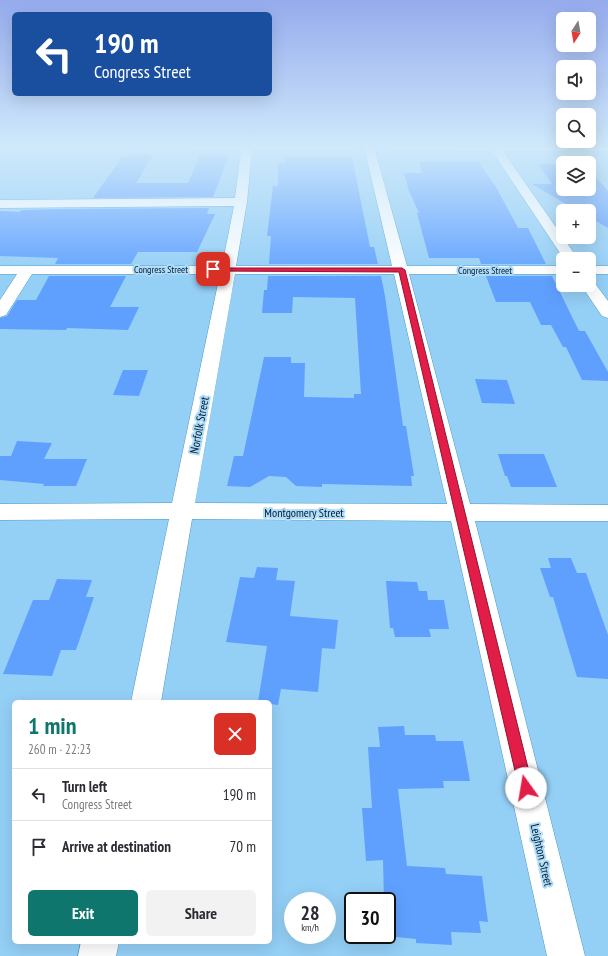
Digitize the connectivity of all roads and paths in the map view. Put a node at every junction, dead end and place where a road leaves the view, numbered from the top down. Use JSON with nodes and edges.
{"nodes":[{"id":1,"x":242,"y":192,"type":"edge"},
{"id":2,"x":381,"y":192,"type":"edge"},
{"id":3,"x":525,"y":192,"type":"edge"},
{"id":4,"x":241,"y":202,"type":"junction"},
{"id":5,"x":0,"y":204,"type":"edge"},
{"id":6,"x":566,"y":252,"type":"edge"},
{"id":7,"x":228,"y":269,"type":"junction"},
{"id":8,"x":0,"y":270,"type":"edge"},
{"id":9,"x":27,"y":270,"type":"junction"},
{"id":10,"x":402,"y":270,"type":"junction"},
{"id":11,"x":556,"y":270,"type":"edge"},
{"id":12,"x":596,"y":270,"type":"edge"},
{"id":13,"x":608,"y":270,"type":"edge"},
{"id":14,"x":594,"y":292,"type":"edge"},
{"id":15,"x":0,"y":312,"type":"edge"},
{"id":16,"x":608,"y":313,"type":"edge"},
{"id":17,"x":183,"y":511,"type":"junction"},
{"id":18,"x":0,"y":512,"type":"edge"},
{"id":19,"x":461,"y":513,"type":"junction"},
{"id":20,"x":608,"y":513,"type":"edge"},
{"id":21,"x":146,"y":700,"type":"edge"},
{"id":22,"x":100,"y":944,"type":"edge"},
{"id":23,"x":97,"y":956,"type":"edge"},
{"id":24,"x":566,"y":956,"type":"edge"}],
"edges":[{"from":1,"to":4,"type":"street","name":"Norfolk Street"},
{"from":2,"to":10,"type":"street","name":"Leighton Street"},
{"from":3,"to":6,"type":"street"},
{"from":4,"to":5,"type":"street"},
{"from":4,"to":7,"type":"street","name":"Norfolk Street"},
{"from":7,"to":9,"type":"street","name":"Congress Street"},
{"from":7,"to":10,"type":"street","name":"Congress Street"},
{"from":7,"to":17,"type":"street","name":"Norfolk Street"},
{"from":8,"to":9,"type":"street","name":"Congress Street"},
{"from":9,"to":15,"type":"street"},
{"from":10,"to":11,"type":"street","name":"Congress Street"},
{"from":10,"to":19,"type":"street","name":"Leighton Street"},
{"from":12,"to":13,"type":"street"},
{"from":14,"to":16,"type":"street"},
{"from":17,"to":18,"type":"street","name":"Montgomery Street"},
{"from":17,"to":19,"type":"street","name":"Montgomery Street"},
{"from":17,"to":21,"type":"street","name":"Norfolk Street"},
{"from":19,"to":20,"type":"street","name":"Montgomery Street"},
{"from":19,"to":24,"type":"street","name":"Leighton Street"},
{"from":22,"to":23,"type":"street"}]}
